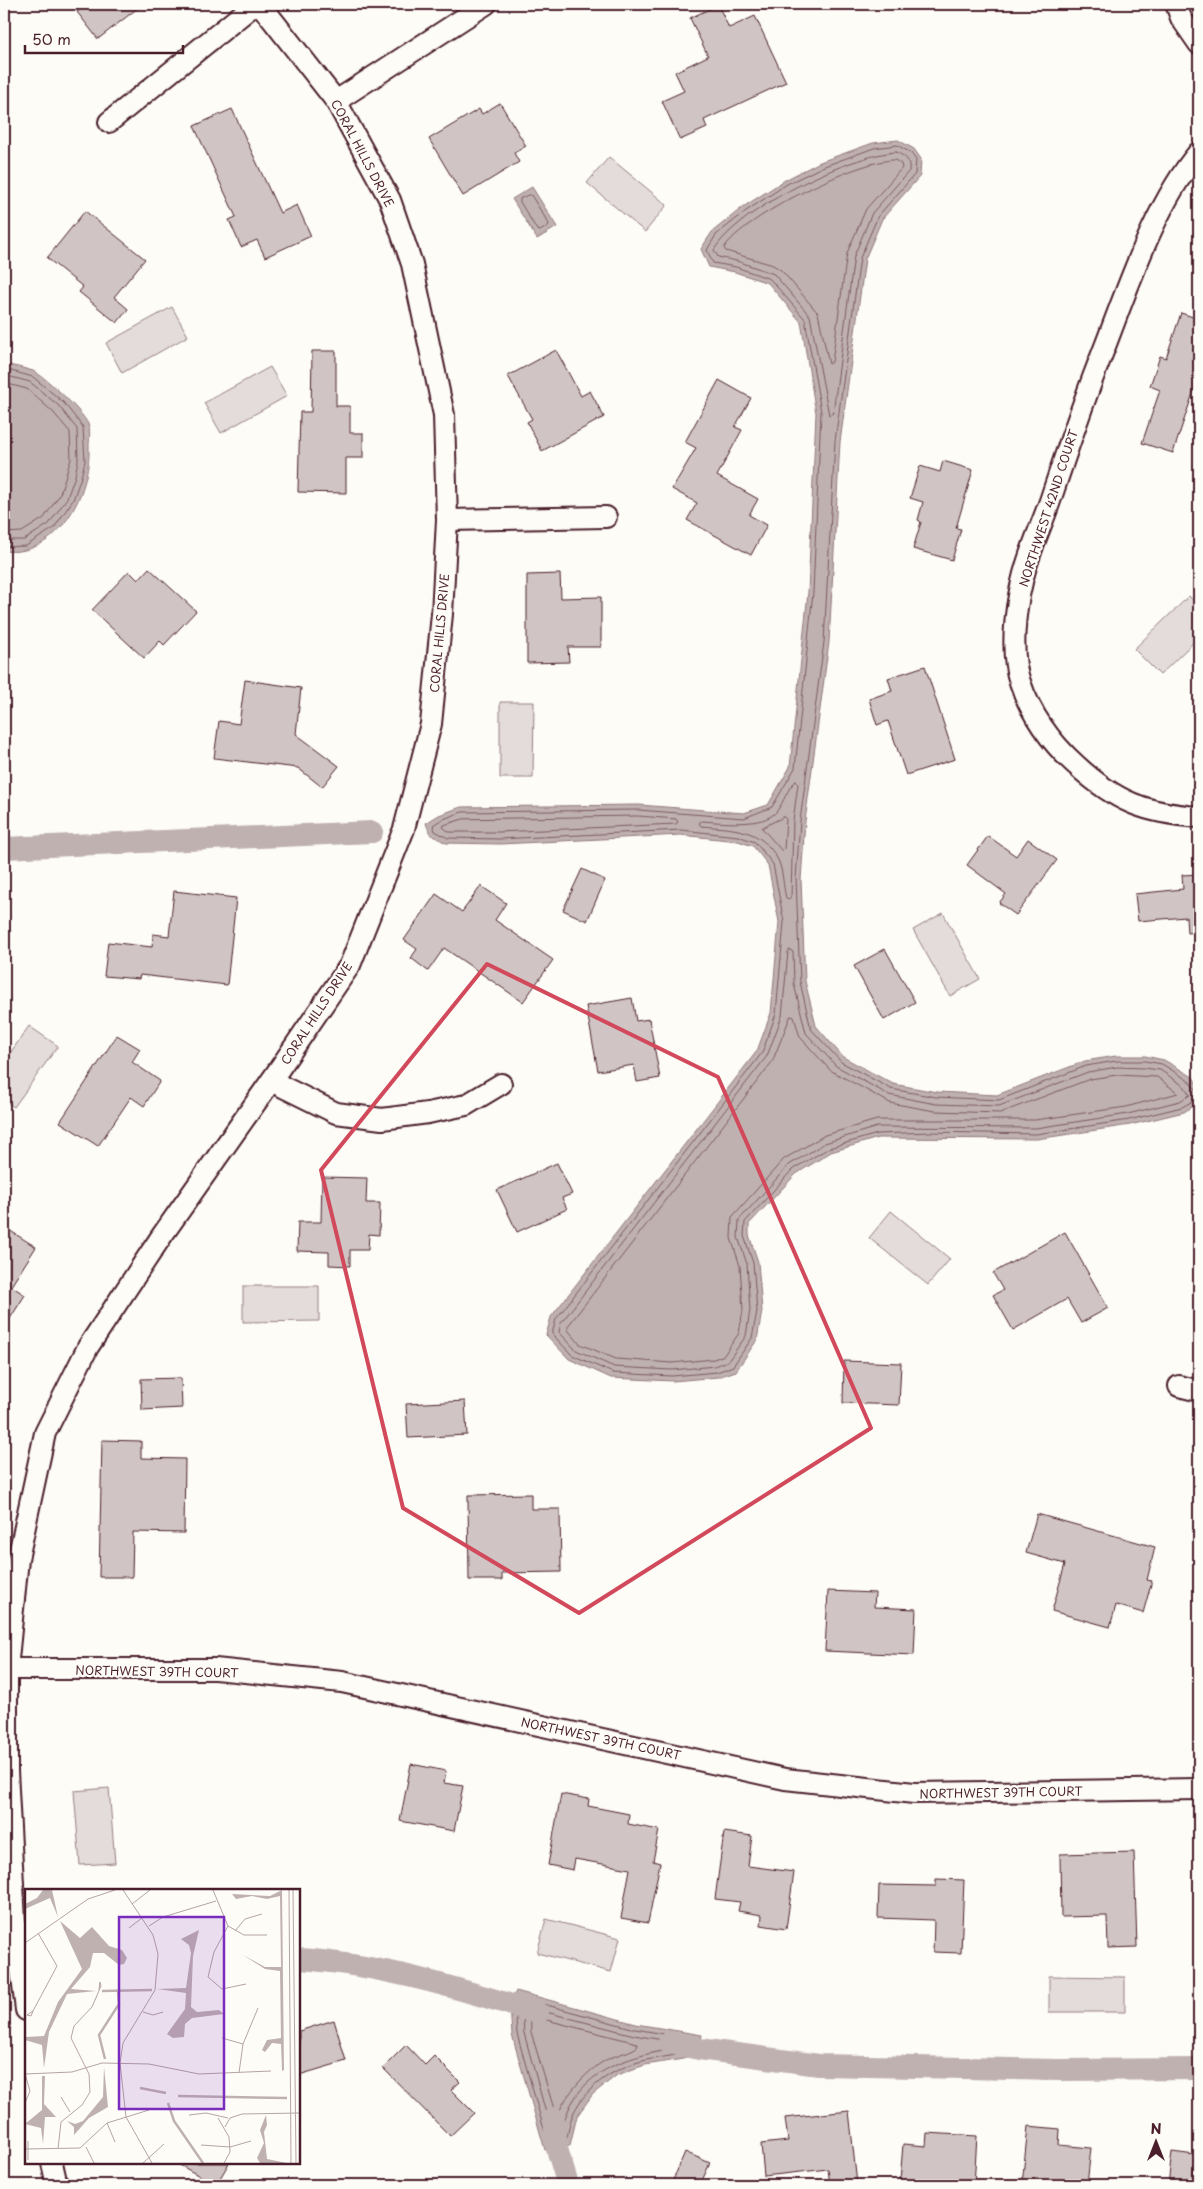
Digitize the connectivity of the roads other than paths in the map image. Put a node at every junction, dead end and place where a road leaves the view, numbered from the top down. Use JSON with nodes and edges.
{"nodes":[{"id":1,"x":255,"y":4,"type":"edge"},
{"id":2,"x":260,"y":4,"type":"edge"},
{"id":3,"x":486,"y":4,"type":"edge"},
{"id":4,"x":1176,"y":4,"type":"edge"},
{"id":5,"x":1199,"y":44,"type":"edge"},
{"id":6,"x":336,"y":101,"type":"junction"},
{"id":7,"x":110,"y":122,"type":"dead end"},
{"id":8,"x":1199,"y":152,"type":"edge"},
{"id":9,"x":606,"y":517,"type":"dead end"},
{"id":10,"x":447,"y":520,"type":"junction"},
{"id":11,"x":1199,"y":817,"type":"edge"},
{"id":12,"x":272,"y":1081,"type":"junction"},
{"id":13,"x":501,"y":1084,"type":"dead end"},
{"id":14,"x":1179,"y":1386,"type":"dead end"},
{"id":15,"x":1199,"y":1391,"type":"edge"},
{"id":16,"x":5,"y":1669,"type":"edge"},
{"id":17,"x":1199,"y":1789,"type":"edge"},
{"id":18,"x":25,"y":2002,"type":"edge"},
{"id":19,"x":52,"y":2164,"type":"edge"},
{"id":20,"x":57,"y":2185,"type":"edge"}],
"edges":[{"from":1,"to":7,"type":"street"},
{"from":2,"to":6,"type":"street","name":"CORAL HILLS DRIVE"},
{"from":3,"to":6,"type":"street"},
{"from":4,"to":5,"type":"street"},
{"from":6,"to":10,"type":"street","name":"CORAL HILLS DRIVE"},
{"from":8,"to":11,"type":"street","name":"NORTHWEST 42ND COURT"},
{"from":9,"to":10,"type":"street"},
{"from":10,"to":12,"type":"street","name":"CORAL HILLS DRIVE"},
{"from":12,"to":13,"type":"street"},
{"from":12,"to":16,"type":"street","name":"CORAL HILLS DRIVE"},
{"from":14,"to":15,"type":"street"},
{"from":16,"to":17,"type":"street","name":"NORTHWEST 39TH COURT"},
{"from":16,"to":18,"type":"street","name":"CORAL HILLS DRIVE"},
{"from":19,"to":20,"type":"street"}]}
